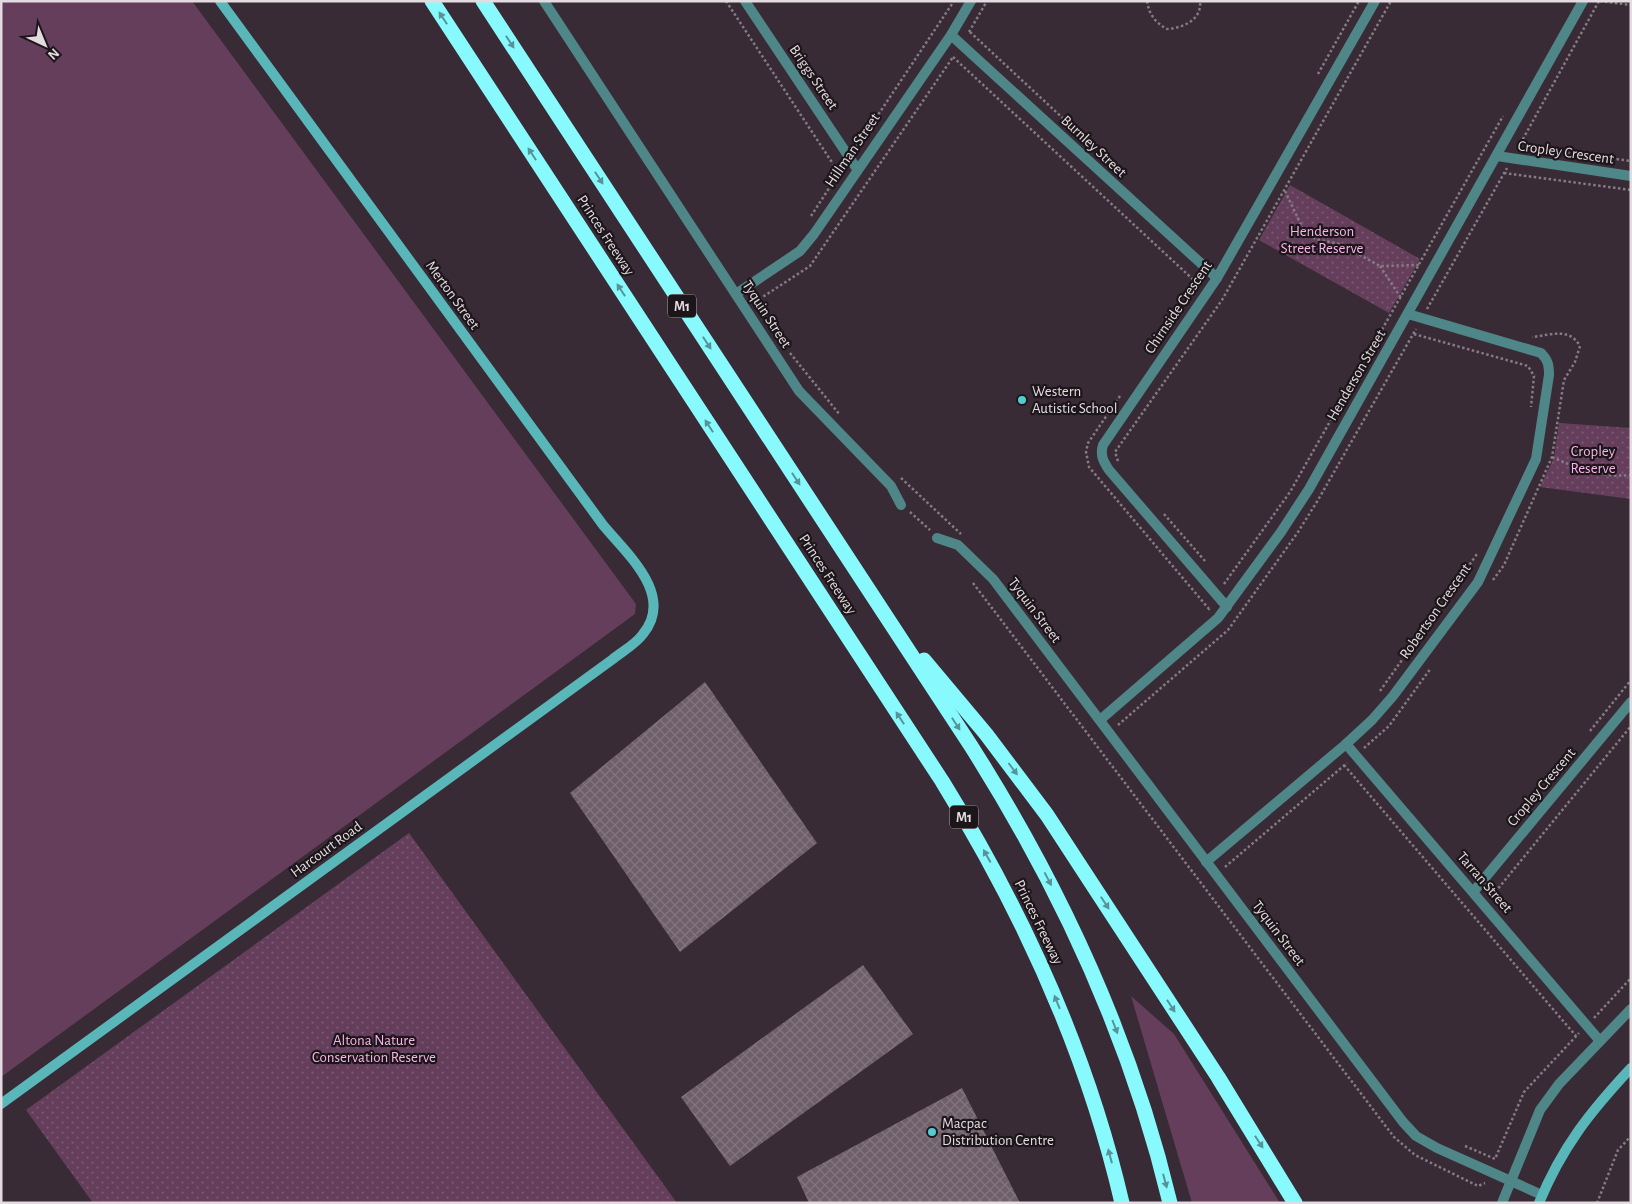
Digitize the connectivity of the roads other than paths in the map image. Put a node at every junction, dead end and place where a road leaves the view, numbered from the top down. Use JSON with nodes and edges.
{"nodes":[{"id":1,"x":220,"y":1,"type":"edge"},
{"id":2,"x":432,"y":1,"type":"edge"},
{"id":3,"x":483,"y":1,"type":"edge"},
{"id":4,"x":544,"y":1,"type":"edge"},
{"id":5,"x":745,"y":1,"type":"edge"},
{"id":6,"x":971,"y":1,"type":"edge"},
{"id":7,"x":1375,"y":1,"type":"edge"},
{"id":8,"x":1583,"y":1,"type":"edge"},
{"id":9,"x":951,"y":35,"type":"junction"},
{"id":10,"x":1497,"y":156,"type":"junction"},
{"id":11,"x":857,"y":169,"type":"junction"},
{"id":12,"x":1631,"y":176,"type":"edge"},
{"id":13,"x":1217,"y":278,"type":"junction"},
{"id":14,"x":736,"y":294,"type":"junction"},
{"id":15,"x":1408,"y":314,"type":"junction"},
{"id":16,"x":901,"y":505,"type":"road end"},
{"id":17,"x":937,"y":538,"type":"road end"},
{"id":18,"x":1228,"y":607,"type":"junction"},
{"id":19,"x":654,"y":608,"type":"joint"},
{"id":20,"x":882,"y":610,"type":"junction"},
{"id":21,"x":1631,"y":702,"type":"edge"},
{"id":22,"x":1100,"y":720,"type":"junction"},
{"id":23,"x":1346,"y":744,"type":"junction"},
{"id":24,"x":1206,"y":862,"type":"junction"},
{"id":25,"x":1474,"y":892,"type":"junction"},
{"id":26,"x":1631,"y":1009,"type":"edge"},
{"id":27,"x":1600,"y":1041,"type":"junction"},
{"id":28,"x":1631,"y":1068,"type":"edge"},
{"id":29,"x":1,"y":1104,"type":"edge"},
{"id":30,"x":1511,"y":1181,"type":"junction"},
{"id":31,"x":1540,"y":1199,"type":"edge"},
{"id":32,"x":1122,"y":1203,"type":"edge"},
{"id":33,"x":1170,"y":1203,"type":"edge"},
{"id":34,"x":1295,"y":1203,"type":"edge"},
{"id":35,"x":1502,"y":1203,"type":"edge"}],
"edges":[{"from":1,"to":19,"type":"street","name":"Merton Street"},
{"from":32,"to":2,"type":"highway","name":"Princes Freeway","number":"M1","one_way":true},
{"from":3,"to":20,"type":"highway","name":"Princes Freeway","number":"M1","one_way":true},
{"from":4,"to":14,"type":"street","name":"Tyquin Street"},
{"from":5,"to":11,"type":"street","name":"Briggs Street"},
{"from":6,"to":9,"type":"street","name":"Hillman Street"},
{"from":7,"to":13,"type":"street","name":"Chirnside Crescent"},
{"from":8,"to":10,"type":"street","name":"Henderson Street"},
{"from":9,"to":11,"type":"street","name":"Hillman Street"},
{"from":9,"to":13,"type":"street","name":"Burnley Street"},
{"from":10,"to":12,"type":"street","name":"Cropley Crescent"},
{"from":10,"to":15,"type":"street","name":"Henderson Street"},
{"from":11,"to":14,"type":"street","name":"Hillman Street"},
{"from":13,"to":18,"type":"street","name":"Chirnside Crescent"},
{"from":14,"to":16,"type":"street","name":"Tyquin Street"},
{"from":15,"to":18,"type":"street","name":"Henderson Street"},
{"from":15,"to":23,"type":"street","name":"Robertson Crescent"},
{"from":17,"to":22,"type":"street","name":"Tyquin Street"},
{"from":18,"to":22,"type":"street","name":"Henderson Street"},
{"from":19,"to":29,"type":"street","name":"Harcourt Road"},
{"from":20,"to":33,"type":"highway","name":"Princes Freeway","number":"M1","one_way":true},
{"from":20,"to":34,"type":"highway","one_way":true},
{"from":21,"to":25,"type":"street","name":"Cropley Crescent"},
{"from":22,"to":24,"type":"street","name":"Tyquin Street"},
{"from":23,"to":24,"type":"street","name":"Robertson Crescent"},
{"from":23,"to":25,"type":"street","name":"Tarran Street"},
{"from":24,"to":30,"type":"street","name":"Tyquin Street"},
{"from":25,"to":27,"type":"street","name":"Tarran Street"},
{"from":26,"to":27,"type":"street"},
{"from":27,"to":30,"type":"street"},
{"from":28,"to":31,"type":"street"},
{"from":30,"to":31,"type":"street","name":"Tyquin Street"},
{"from":30,"to":35,"type":"street"}]}
